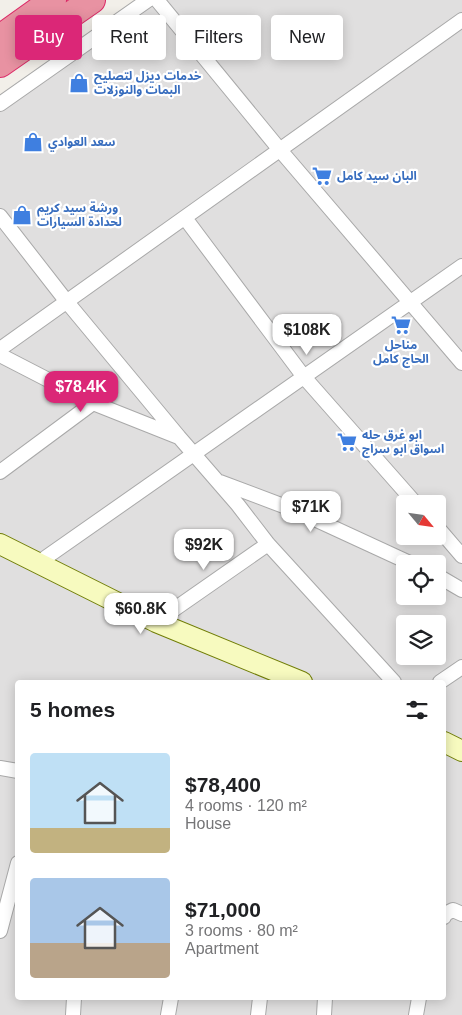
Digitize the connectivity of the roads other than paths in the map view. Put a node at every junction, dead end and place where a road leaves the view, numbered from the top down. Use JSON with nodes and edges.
{"nodes":[{"id":1,"x":53,"y":0,"type":"edge"},
{"id":2,"x":92,"y":0,"type":"edge"},
{"id":3,"x":148,"y":0,"type":"edge"},
{"id":4,"x":157,"y":0,"type":"edge"},
{"id":5,"x":462,"y":20,"type":"edge"},
{"id":6,"x":0,"y":38,"type":"edge"},
{"id":7,"x":0,"y":64,"type":"edge"},
{"id":8,"x":0,"y":104,"type":"edge"},
{"id":9,"x":280,"y":150,"type":"junction"},
{"id":10,"x":0,"y":216,"type":"edge"},
{"id":11,"x":185,"y":218,"type":"junction"},
{"id":12,"x":462,"y":266,"type":"edge"},
{"id":13,"x":67,"y":302,"type":"junction"},
{"id":14,"x":410,"y":303,"type":"junction"},
{"id":15,"x":0,"y":349,"type":"edge"},
{"id":16,"x":0,"y":355,"type":"edge"},
{"id":17,"x":462,"y":363,"type":"edge"},
{"id":18,"x":304,"y":377,"type":"junction"},
{"id":19,"x":93,"y":403,"type":"junction"},
{"id":20,"x":178,"y":437,"type":"junction"},
{"id":21,"x":194,"y":455,"type":"junction"},
{"id":22,"x":0,"y":472,"type":"edge"},
{"id":23,"x":219,"y":482,"type":"junction"},
{"id":24,"x":408,"y":495,"type":"edge"},
{"id":25,"x":446,"y":537,"type":"edge"},
{"id":26,"x":0,"y":544,"type":"edge"},
{"id":27,"x":268,"y":544,"type":"junction"},
{"id":28,"x":462,"y":556,"type":"edge"},
{"id":29,"x":396,"y":557,"type":"edge"},
{"id":30,"x":38,"y":563,"type":"junction"},
{"id":31,"x":446,"y":581,"type":"edge"},
{"id":32,"x":462,"y":590,"type":"edge"},
{"id":33,"x":156,"y":622,"type":"junction"},
{"id":34,"x":462,"y":667,"type":"edge"},
{"id":35,"x":297,"y":680,"type":"edge"},
{"id":36,"x":392,"y":680,"type":"edge"},
{"id":37,"x":443,"y":680,"type":"edge"},
{"id":38,"x":446,"y":743,"type":"edge"},
{"id":39,"x":462,"y":751,"type":"edge"},
{"id":40,"x":0,"y":768,"type":"edge"},
{"id":41,"x":15,"y":770,"type":"edge"},
{"id":42,"x":15,"y":874,"type":"edge"},
{"id":43,"x":446,"y":914,"type":"edge"},
{"id":44,"x":462,"y":914,"type":"edge"},
{"id":45,"x":0,"y":931,"type":"edge"},
{"id":46,"x":74,"y":1000,"type":"edge"},
{"id":47,"x":171,"y":1000,"type":"edge"},
{"id":48,"x":260,"y":1000,"type":"edge"},
{"id":49,"x":325,"y":1000,"type":"edge"},
{"id":50,"x":420,"y":1000,"type":"edge"},
{"id":51,"x":73,"y":1015,"type":"edge"},
{"id":52,"x":168,"y":1015,"type":"edge"},
{"id":53,"x":258,"y":1015,"type":"edge"},
{"id":54,"x":324,"y":1015,"type":"edge"},
{"id":55,"x":416,"y":1015,"type":"edge"}],
"edges":[{"from":1,"to":6,"type":"highway"},
{"from":2,"to":7,"type":"highway"},
{"from":3,"to":8,"type":"street"},
{"from":4,"to":9,"type":"street"},
{"from":5,"to":9,"type":"street"},
{"from":9,"to":11,"type":"street"},
{"from":9,"to":14,"type":"street"},
{"from":10,"to":13,"type":"street"},
{"from":11,"to":13,"type":"street"},
{"from":11,"to":18,"type":"street"},
{"from":12,"to":14,"type":"street"},
{"from":13,"to":15,"type":"street"},
{"from":13,"to":20,"type":"street"},
{"from":14,"to":17,"type":"street"},
{"from":14,"to":18,"type":"street"},
{"from":16,"to":19,"type":"street"},
{"from":18,"to":21,"type":"street"},
{"from":18,"to":24,"type":"street"},
{"from":19,"to":20,"type":"street"},
{"from":19,"to":22,"type":"street"},
{"from":20,"to":21,"type":"street"},
{"from":21,"to":23,"type":"street"},
{"from":21,"to":30,"type":"street"},
{"from":23,"to":27,"type":"street"},
{"from":23,"to":29,"type":"street"},
{"from":25,"to":28,"type":"street"},
{"from":26,"to":30,"type":"street"},
{"from":27,"to":33,"type":"street"},
{"from":27,"to":36,"type":"street"},
{"from":30,"to":33,"type":"street"},
{"from":31,"to":32,"type":"street"},
{"from":33,"to":35,"type":"street"},
{"from":34,"to":37,"type":"street"},
{"from":38,"to":39,"type":"street"},
{"from":40,"to":41,"type":"street"},
{"from":42,"to":45,"type":"street"},
{"from":43,"to":44,"type":"street"},
{"from":46,"to":51,"type":"street"},
{"from":47,"to":52,"type":"street"},
{"from":48,"to":53,"type":"street"},
{"from":49,"to":54,"type":"street"},
{"from":50,"to":55,"type":"street"}]}
